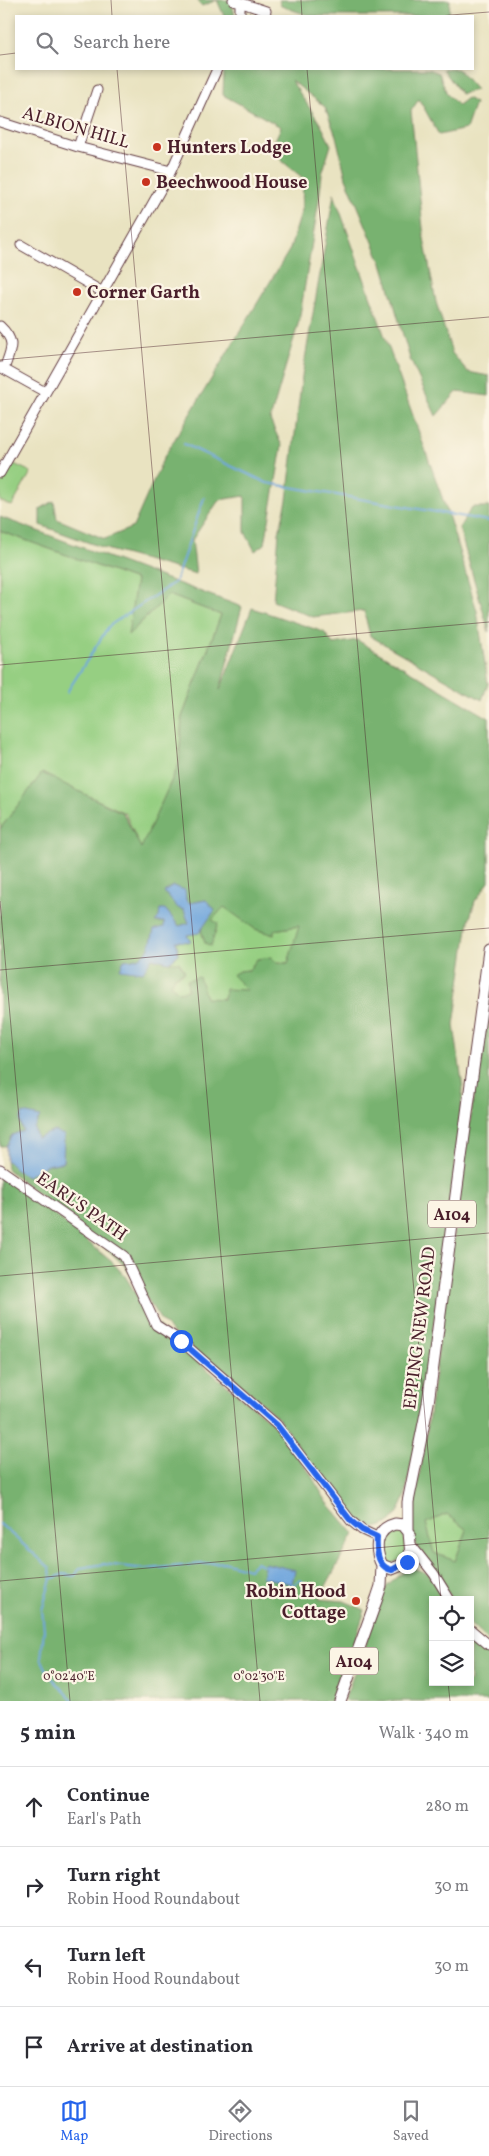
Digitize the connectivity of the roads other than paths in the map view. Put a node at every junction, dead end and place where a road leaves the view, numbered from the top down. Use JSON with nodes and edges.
{"nodes":[{"id":1,"x":236,"y":2,"type":"edge"},
{"id":2,"x":266,"y":11,"type":"dead end"},
{"id":3,"x":240,"y":15,"type":"edge"},
{"id":4,"x":217,"y":70,"type":"edge"},
{"id":5,"x":97,"y":90,"type":"dead end"},
{"id":6,"x":0,"y":122,"type":"edge"},
{"id":7,"x":78,"y":147,"type":"junction"},
{"id":8,"x":171,"y":171,"type":"junction"},
{"id":9,"x":21,"y":245,"type":"dead end"},
{"id":10,"x":102,"y":291,"type":"junction"},
{"id":11,"x":0,"y":326,"type":"edge"},
{"id":12,"x":2,"y":368,"type":"edge"},
{"id":13,"x":45,"y":392,"type":"junction"},
{"id":14,"x":4,"y":457,"type":"edge"},
{"id":15,"x":0,"y":473,"type":"edge"},
{"id":16,"x":489,"y":950,"type":"edge"},
{"id":17,"x":0,"y":1169,"type":"edge"},
{"id":18,"x":408,"y":1502,"type":"junction"},
{"id":19,"x":395,"y":1524,"type":"junction"},
{"id":20,"x":408,"y":1530,"type":"junction"},
{"id":21,"x":377,"y":1537,"type":"junction"},
{"id":22,"x":411,"y":1546,"type":"junction"},
{"id":23,"x":424,"y":1563,"type":"junction"},
{"id":24,"x":382,"y":1565,"type":"junction"},
{"id":25,"x":402,"y":1565,"type":"junction"},
{"id":26,"x":381,"y":1586,"type":"junction"},
{"id":27,"x":448,"y":1596,"type":"edge"},
{"id":28,"x":474,"y":1632,"type":"edge"},
{"id":29,"x":489,"y":1645,"type":"edge"},
{"id":30,"x":340,"y":1701,"type":"edge"}],
"edges":[{"from":1,"to":2,"type":"street"},
{"from":1,"to":3,"type":"street"},
{"from":4,"to":8,"type":"street"},
{"from":5,"to":7,"type":"street"},
{"from":6,"to":7,"type":"street","name":"ALBION HILL"},
{"from":7,"to":8,"type":"street","name":"ALBION HILL"},
{"from":8,"to":10,"type":"street"},
{"from":9,"to":10,"type":"street"},
{"from":10,"to":13,"type":"street"},
{"from":11,"to":12,"type":"street"},
{"from":12,"to":13,"type":"street"},
{"from":13,"to":14,"type":"street"},
{"from":14,"to":15,"type":"street"},
{"from":16,"to":18,"type":"main road","name":"EPPING NEW ROAD","number":"A104"},
{"from":17,"to":21,"type":"street","name":"EARL'S PATH"},
{"from":18,"to":19,"type":"main road","name":"EPPING NEW ROAD","number":"A104"},
{"from":18,"to":20,"type":"main road","name":"EPPING NEW ROAD","number":"A104"},
{"from":19,"to":20,"type":"main road"},
{"from":19,"to":21,"type":"main road","number":"A104"},
{"from":20,"to":22,"type":"main road","number":"A104"},
{"from":21,"to":24,"type":"main road","number":"A104"},
{"from":22,"to":23,"type":"street"},
{"from":22,"to":25,"type":"main road","number":"A104"},
{"from":23,"to":25,"type":"street"},
{"from":23,"to":27,"type":"street"},
{"from":24,"to":25,"type":"main road"},
{"from":24,"to":26,"type":"main road","number":"A104"},
{"from":25,"to":26,"type":"main road","number":"A104"},
{"from":26,"to":30,"type":"main road","number":"A104"},
{"from":28,"to":29,"type":"street"}]}
